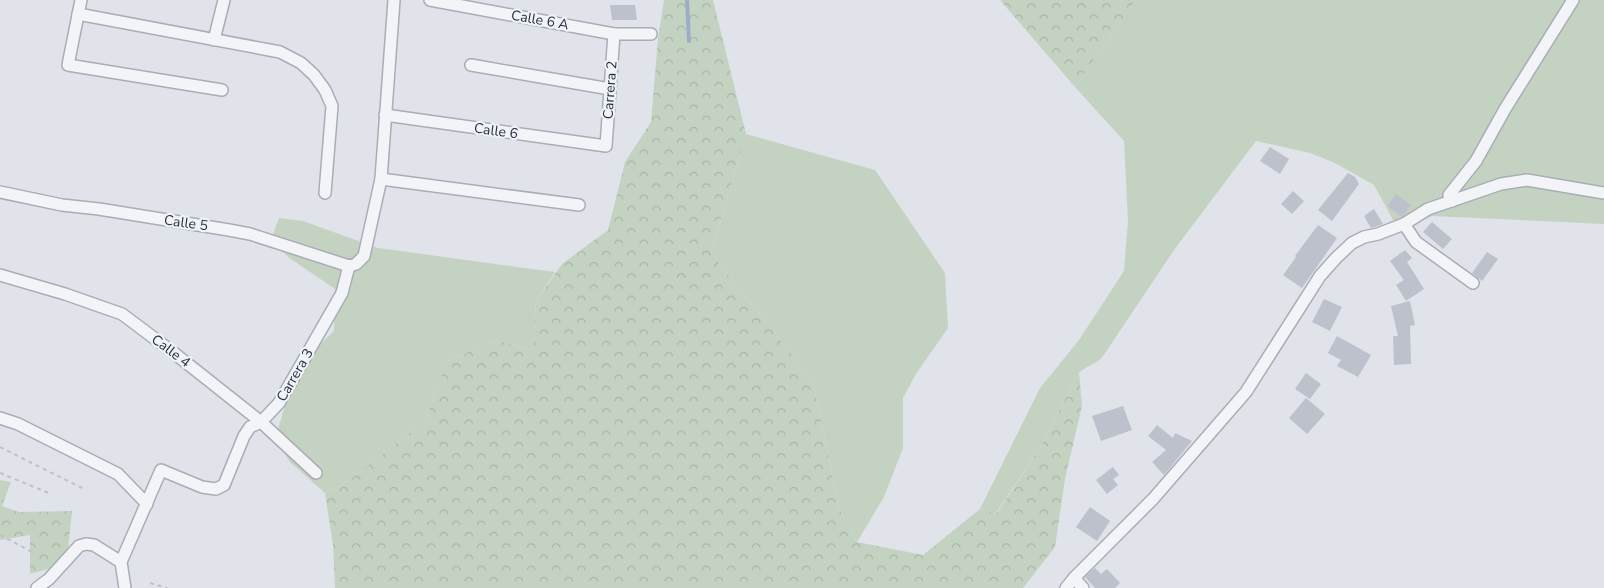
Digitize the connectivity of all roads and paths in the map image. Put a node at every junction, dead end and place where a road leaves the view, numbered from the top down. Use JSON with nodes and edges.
{"nodes":[{"id":1,"x":81,"y":0,"type":"edge"},
{"id":2,"x":224,"y":0,"type":"edge"},
{"id":3,"x":394,"y":0,"type":"edge"},
{"id":4,"x":430,"y":0,"type":"edge"},
{"id":5,"x":1573,"y":0,"type":"edge"},
{"id":6,"x":78,"y":14,"type":"junction"},
{"id":7,"x":614,"y":34,"type":"junction"},
{"id":8,"x":651,"y":34,"type":"dead end"},
{"id":9,"x":214,"y":40,"type":"junction"},
{"id":10,"x":472,"y":65,"type":"dead end"},
{"id":11,"x":222,"y":90,"type":"dead end"},
{"id":12,"x":610,"y":90,"type":"junction"},
{"id":13,"x":386,"y":115,"type":"junction"},
{"id":14,"x":606,"y":146,"type":"joint"},
{"id":15,"x":381,"y":179,"type":"junction"},
{"id":16,"x":0,"y":192,"type":"edge"},
{"id":17,"x":325,"y":193,"type":"dead end"},
{"id":18,"x":1604,"y":193,"type":"edge"},
{"id":19,"x":1452,"y":201,"type":"junction"},
{"id":20,"x":579,"y":205,"type":"dead end"},
{"id":21,"x":1404,"y":224,"type":"junction"},
{"id":22,"x":349,"y":266,"type":"junction"},
{"id":23,"x":0,"y":275,"type":"edge"},
{"id":24,"x":1473,"y":283,"type":"dead end"},
{"id":25,"x":0,"y":418,"type":"edge"},
{"id":26,"x":261,"y":422,"type":"junction"},
{"id":27,"x":0,"y":447,"type":"edge"},
{"id":28,"x":0,"y":473,"type":"edge"},
{"id":29,"x":316,"y":473,"type":"dead end"},
{"id":30,"x":84,"y":490,"type":"dead end"},
{"id":31,"x":51,"y":494,"type":"dead end"},
{"id":32,"x":148,"y":504,"type":"junction"},
{"id":33,"x":0,"y":535,"type":"edge"},
{"id":34,"x":34,"y":553,"type":"dead end"},
{"id":35,"x":121,"y":562,"type":"junction"},
{"id":36,"x":1074,"y":578,"type":"junction"},
{"id":37,"x":150,"y":583,"type":"dead end"},
{"id":38,"x":37,"y":588,"type":"edge"},
{"id":39,"x":125,"y":588,"type":"edge"},
{"id":40,"x":167,"y":588,"type":"edge"},
{"id":41,"x":1066,"y":588,"type":"edge"},
{"id":42,"x":1083,"y":588,"type":"edge"}],
"edges":[{"from":1,"to":6,"type":"street"},
{"from":2,"to":9,"type":"street"},
{"from":3,"to":13,"type":"street"},
{"from":4,"to":7,"type":"street","name":"Calle 6 A"},
{"from":5,"to":19,"type":"street"},
{"from":6,"to":9,"type":"street"},
{"from":6,"to":11,"type":"street"},
{"from":7,"to":8,"type":"street","name":"Calle 6 A"},
{"from":7,"to":12,"type":"street","name":"Carrera 2"},
{"from":9,"to":17,"type":"street"},
{"from":10,"to":12,"type":"street"},
{"from":12,"to":14,"type":"street","name":"Carrera 2"},
{"from":13,"to":14,"type":"street","name":"Calle 6"},
{"from":13,"to":15,"type":"street"},
{"from":15,"to":20,"type":"street"},
{"from":15,"to":22,"type":"street"},
{"from":16,"to":22,"type":"street","name":"Calle 5"},
{"from":18,"to":19,"type":"street"},
{"from":19,"to":21,"type":"street"},
{"from":21,"to":24,"type":"street"},
{"from":21,"to":36,"type":"street"},
{"from":22,"to":26,"type":"street","name":"Carrera 3"},
{"from":23,"to":26,"type":"street","name":"Calle 4"},
{"from":25,"to":32,"type":"street"},
{"from":26,"to":29,"type":"street","name":"Calle 4"},
{"from":26,"to":32,"type":"street","name":"Carrera 3"},
{"from":27,"to":30,"type":"path"},
{"from":28,"to":31,"type":"path"},
{"from":32,"to":35,"type":"street","name":"Carrera 3"},
{"from":33,"to":34,"type":"path"},
{"from":35,"to":38,"type":"street"},
{"from":35,"to":39,"type":"street"},
{"from":36,"to":41,"type":"street"},
{"from":36,"to":42,"type":"street"},
{"from":37,"to":40,"type":"path"}]}
